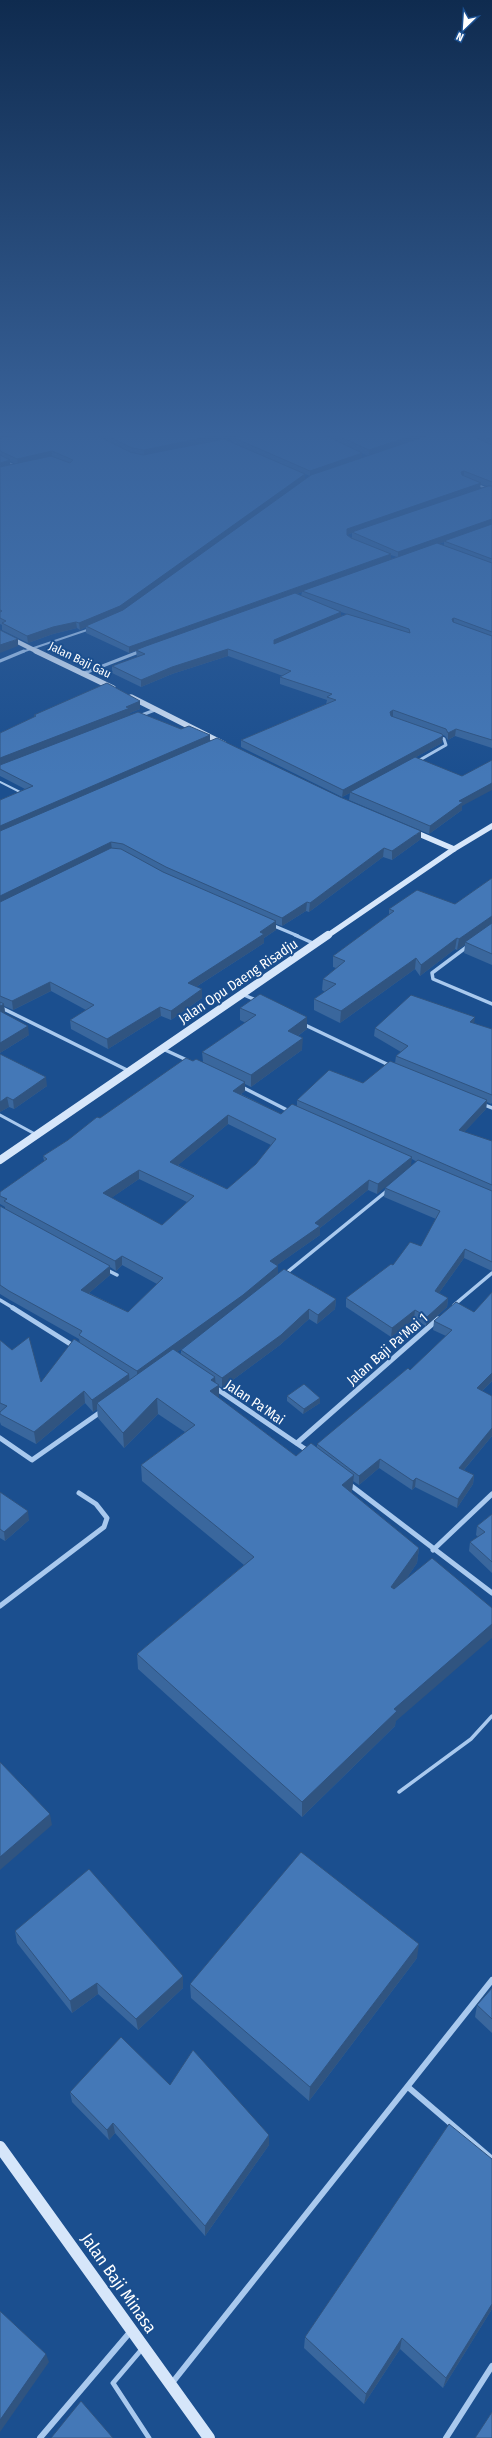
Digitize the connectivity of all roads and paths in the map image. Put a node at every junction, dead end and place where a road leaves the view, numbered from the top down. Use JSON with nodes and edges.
{"nodes":[{"id":1,"x":93,"y":628,"type":"edge"},
{"id":2,"x":0,"y":633,"type":"edge"},
{"id":3,"x":30,"y":648,"type":"junction"},
{"id":4,"x":142,"y":651,"type":"edge"},
{"id":5,"x":0,"y":661,"type":"edge"},
{"id":6,"x":82,"y":674,"type":"junction"},
{"id":7,"x":117,"y":690,"type":"edge"},
{"id":8,"x":124,"y":693,"type":"edge"},
{"id":9,"x":155,"y":710,"type":"junction"},
{"id":10,"x":133,"y":718,"type":"edge"},
{"id":11,"x":437,"y":737,"type":"edge"},
{"id":12,"x":227,"y":746,"type":"edge"},
{"id":13,"x":412,"y":764,"type":"edge"},
{"id":14,"x":0,"y":782,"type":"edge"},
{"id":15,"x":20,"y":792,"type":"edge"},
{"id":16,"x":492,"y":826,"type":"edge"},
{"id":17,"x":405,"y":828,"type":"edge"},
{"id":18,"x":454,"y":849,"type":"junction"},
{"id":19,"x":268,"y":923,"type":"edge"},
{"id":20,"x":474,"y":942,"type":"edge"},
{"id":21,"x":316,"y":945,"type":"junction"},
{"id":22,"x":244,"y":995,"type":"junction"},
{"id":23,"x":492,"y":1004,"type":"edge"},
{"id":24,"x":265,"y":1005,"type":"edge"},
{"id":25,"x":0,"y":1007,"type":"edge"},
{"id":26,"x":300,"y":1022,"type":"edge"},
{"id":27,"x":162,"y":1048,"type":"junction"},
{"id":28,"x":196,"y":1065,"type":"edge"},
{"id":29,"x":397,"y":1069,"type":"edge"},
{"id":30,"x":130,"y":1071,"type":"junction"},
{"id":31,"x":237,"y":1085,"type":"edge"},
{"id":32,"x":478,"y":1102,"type":"edge"},
{"id":33,"x":492,"y":1108,"type":"edge"},
{"id":34,"x":299,"y":1115,"type":"edge"},
{"id":35,"x":0,"y":1116,"type":"edge"},
{"id":36,"x":36,"y":1135,"type":"junction"},
{"id":37,"x":0,"y":1160,"type":"edge"},
{"id":38,"x":395,"y":1184,"type":"edge"},
{"id":39,"x":98,"y":1264,"type":"edge"},
{"id":40,"x":492,"y":1273,"type":"edge"},
{"id":41,"x":117,"y":1275,"type":"dead end"},
{"id":42,"x":279,"y":1279,"type":"edge"},
{"id":43,"x":0,"y":1300,"type":"edge"},
{"id":44,"x":449,"y":1309,"type":"edge"},
{"id":45,"x":443,"y":1315,"type":"edge"},
{"id":46,"x":79,"y":1349,"type":"edge"},
{"id":47,"x":207,"y":1382,"type":"edge"},
{"id":48,"x":107,"y":1408,"type":"edge"},
{"id":49,"x":0,"y":1438,"type":"edge"},
{"id":50,"x":297,"y":1443,"type":"junction"},
{"id":51,"x":310,"y":1453,"type":"edge"},
{"id":52,"x":347,"y":1482,"type":"edge"},
{"id":53,"x":79,"y":1493,"type":"dead end"},
{"id":54,"x":492,"y":1494,"type":"edge"},
{"id":55,"x":433,"y":1550,"type":"junction"},
{"id":56,"x":492,"y":1593,"type":"edge"},
{"id":57,"x":0,"y":1606,"type":"edge"},
{"id":58,"x":492,"y":1716,"type":"edge"},
{"id":59,"x":399,"y":1792,"type":"dead end"},
{"id":60,"x":492,"y":1980,"type":"edge"},
{"id":61,"x":408,"y":2087,"type":"junction"},
{"id":62,"x":0,"y":2147,"type":"edge"},
{"id":63,"x":492,"y":2159,"type":"edge"},
{"id":64,"x":131,"y":2330,"type":"junction"},
{"id":65,"x":143,"y":2348,"type":"junction"},
{"id":66,"x":492,"y":2366,"type":"edge"},
{"id":67,"x":170,"y":2385,"type":"junction"},
{"id":68,"x":40,"y":2438,"type":"edge"},
{"id":69,"x":149,"y":2438,"type":"edge"},
{"id":70,"x":209,"y":2438,"type":"edge"},
{"id":71,"x":446,"y":2438,"type":"edge"}],
"edges":[{"from":1,"to":3,"type":"street"},
{"from":2,"to":3,"type":"main road","name":"Jalan Baji Gau"},
{"from":3,"to":5,"type":"street"},
{"from":3,"to":6,"type":"main road","name":"Jalan Baji Gau"},
{"from":4,"to":6,"type":"street"},
{"from":6,"to":7,"type":"main road","name":"Jalan Baji Gau"},
{"from":8,"to":9,"type":"main road","name":"Jalan Baji Gau"},
{"from":9,"to":10,"type":"street"},
{"from":9,"to":12,"type":"main road","name":"Jalan Baji Gau"},
{"from":11,"to":13,"type":"street"},
{"from":14,"to":15,"type":"lane"},
{"from":16,"to":18,"type":"main road","name":"Jalan Opu Daeng Risadju"},
{"from":17,"to":18,"type":"main road"},
{"from":18,"to":21,"type":"main road","name":"Jalan Opu Daeng Risadju"},
{"from":19,"to":21,"type":"street"},
{"from":20,"to":23,"type":"street"},
{"from":21,"to":22,"type":"main road","name":"Jalan Opu Daeng Risadju"},
{"from":22,"to":24,"type":"street"},
{"from":22,"to":27,"type":"main road","name":"Jalan Opu Daeng Risadju"},
{"from":25,"to":30,"type":"street"},
{"from":26,"to":29,"type":"street"},
{"from":27,"to":28,"type":"street"},
{"from":27,"to":30,"type":"main road","name":"Jalan Opu Daeng Risadju"},
{"from":30,"to":36,"type":"main road","name":"Jalan Opu Daeng Risadju"},
{"from":31,"to":34,"type":"street"},
{"from":32,"to":33,"type":"street"},
{"from":35,"to":36,"type":"lane"},
{"from":36,"to":37,"type":"main road","name":"Jalan Opu Daeng Risadju"},
{"from":38,"to":42,"type":"street"},
{"from":39,"to":41,"type":"street"},
{"from":40,"to":44,"type":"street"},
{"from":43,"to":46,"type":"street"},
{"from":45,"to":50,"type":"street","name":"Jalan Baji Pa'Mai 1"},
{"from":47,"to":50,"type":"street","name":"Jalan Pa'Mai"},
{"from":48,"to":49,"type":"street"},
{"from":50,"to":51,"type":"street","name":"Jalan Pa'Mai"},
{"from":52,"to":55,"type":"street"},
{"from":53,"to":57,"type":"street"},
{"from":54,"to":55,"type":"street"},
{"from":55,"to":56,"type":"street"},
{"from":58,"to":59,"type":"lane"},
{"from":60,"to":61,"type":"street"},
{"from":61,"to":63,"type":"street"},
{"from":61,"to":67,"type":"street"},
{"from":62,"to":64,"type":"main road","name":"Jalan Baji Minasa"},
{"from":64,"to":65,"type":"main road","name":"Jalan Baji Minasa"},
{"from":64,"to":68,"type":"street"},
{"from":65,"to":67,"type":"main road","name":"Jalan Baji Minasa"},
{"from":65,"to":69,"type":"lane"},
{"from":66,"to":71,"type":"street"},
{"from":67,"to":70,"type":"main road","name":"Jalan Baji Minasa"}]}
